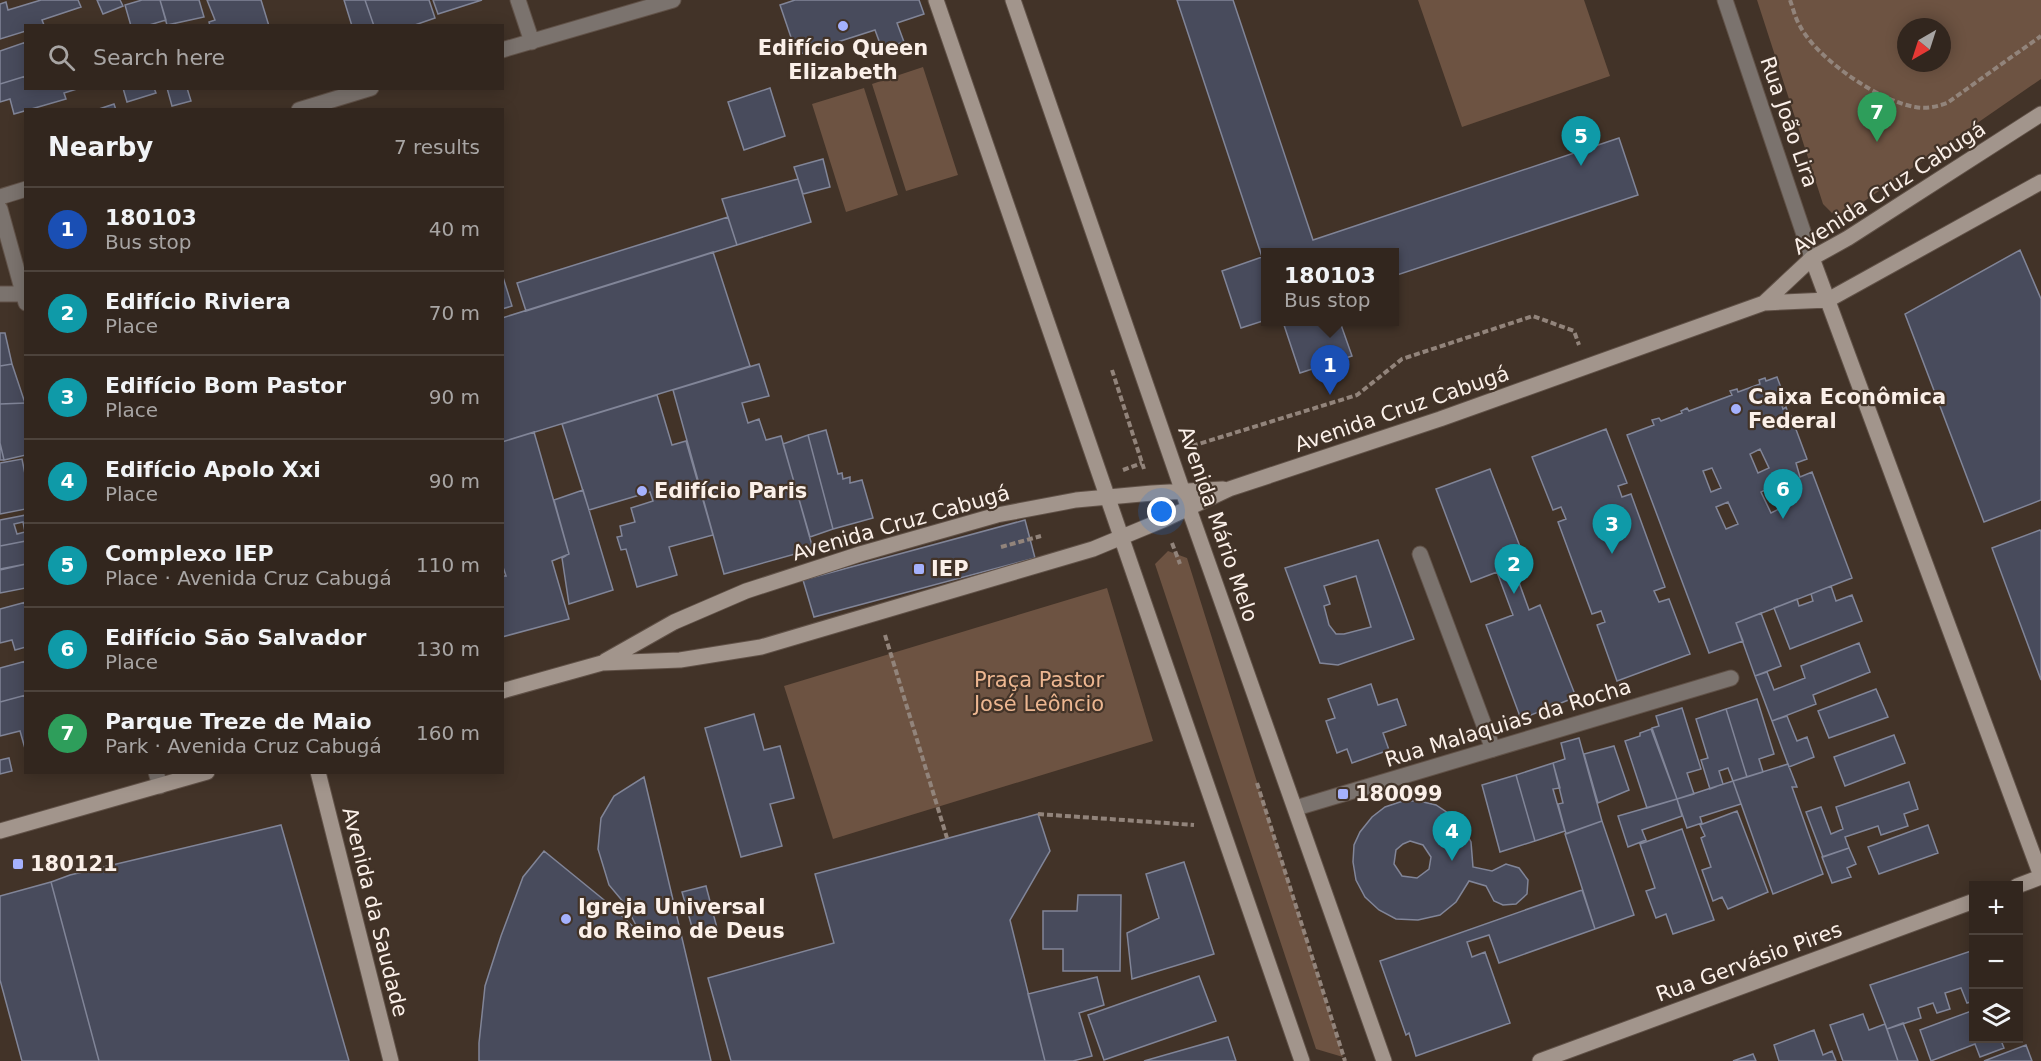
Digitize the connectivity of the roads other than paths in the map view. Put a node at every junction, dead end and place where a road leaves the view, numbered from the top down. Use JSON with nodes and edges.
{"nodes":[{"id":1,"x":518,"y":0,"type":"edge"},
{"id":2,"x":673,"y":0,"type":"edge"},
{"id":3,"x":936,"y":0,"type":"edge"},
{"id":4,"x":1013,"y":0,"type":"edge"},
{"id":5,"x":1725,"y":0,"type":"edge"},
{"id":6,"x":532,"y":42,"type":"junction"},
{"id":7,"x":504,"y":49,"type":"edge"},
{"id":8,"x":364,"y":90,"type":"edge"},
{"id":9,"x":306,"y":108,"type":"edge"},
{"id":10,"x":2041,"y":114,"type":"edge"},
{"id":11,"x":2041,"y":182,"type":"edge"},
{"id":12,"x":24,"y":190,"type":"edge"},
{"id":13,"x":0,"y":196,"type":"edge"},
{"id":14,"x":0,"y":209,"type":"edge"},
{"id":15,"x":1812,"y":258,"type":"junction"},
{"id":16,"x":0,"y":294,"type":"edge"},
{"id":17,"x":24,"y":299,"type":"edge"},
{"id":18,"x":1828,"y":300,"type":"junction"},
{"id":19,"x":1764,"y":303,"type":"junction"},
{"id":20,"x":1229,"y":489,"type":"junction"},
{"id":21,"x":1183,"y":492,"type":"junction"},
{"id":22,"x":1107,"y":498,"type":"junction"},
{"id":23,"x":1190,"y":508,"type":"junction"},
{"id":24,"x":1120,"y":537,"type":"junction"},
{"id":25,"x":1420,"y":554,"type":"dead end"},
{"id":26,"x":602,"y":663,"type":"junction"},
{"id":27,"x":1731,"y":678,"type":"dead end"},
{"id":28,"x":504,"y":689,"type":"edge"},
{"id":29,"x":1493,"y":749,"type":"junction"},
{"id":30,"x":193,"y":774,"type":"edge"},
{"id":31,"x":319,"y":774,"type":"edge"},
{"id":32,"x":158,"y":779,"type":"edge"},
{"id":33,"x":1296,"y":808,"type":"junction"},
{"id":34,"x":0,"y":831,"type":"edge"},
{"id":35,"x":2041,"y":876,"type":"edge"},
{"id":36,"x":2023,"y":883,"type":"edge"},
{"id":37,"x":1969,"y":903,"type":"edge"},
{"id":38,"x":391,"y":1061,"type":"edge"},
{"id":39,"x":1302,"y":1061,"type":"edge"},
{"id":40,"x":1384,"y":1061,"type":"edge"},
{"id":41,"x":1540,"y":1061,"type":"edge"}],
"edges":[{"from":1,"to":6,"type":"street"},
{"from":2,"to":6,"type":"street"},
{"from":3,"to":22,"type":"main road"},
{"from":4,"to":21,"type":"main road","name":"Avenida Mário Melo"},
{"from":5,"to":15,"type":"street","name":"Rua João Lira"},
{"from":6,"to":7,"type":"street"},
{"from":8,"to":9,"type":"street"},
{"from":10,"to":15,"type":"main road","name":"Avenida Cruz Cabugá"},
{"from":11,"to":18,"type":"main road","name":"Avenida Cruz Cabugá"},
{"from":12,"to":13,"type":"street"},
{"from":14,"to":17,"type":"street"},
{"from":15,"to":18,"type":"main road"},
{"from":15,"to":19,"type":"main road","name":"Avenida Cruz Cabugá"},
{"from":16,"to":17,"type":"street"},
{"from":18,"to":19,"type":"main road","name":"Avenida Cruz Cabugá"},
{"from":18,"to":35,"type":"main road"},
{"from":19,"to":20,"type":"main road","name":"Avenida Cruz Cabugá"},
{"from":20,"to":21,"type":"main road","name":"Avenida Cruz Cabugá"},
{"from":20,"to":23,"type":"main road","name":"Avenida Cruz Cabugá"},
{"from":21,"to":22,"type":"main road","name":"Avenida Cruz Cabugá"},
{"from":21,"to":23,"type":"main road","name":"Avenida Mário Melo"},
{"from":22,"to":24,"type":"main road"},
{"from":22,"to":26,"type":"main road","name":"Avenida Cruz Cabugá"},
{"from":23,"to":24,"type":"main road","name":"Avenida Cruz Cabugá"},
{"from":23,"to":33,"type":"main road","name":"Avenida Mário Melo"},
{"from":24,"to":26,"type":"main road","name":"Avenida Cruz Cabugá"},
{"from":24,"to":39,"type":"main road"},
{"from":25,"to":29,"type":"street"},
{"from":26,"to":28,"type":"main road","name":"Avenida Cruz Cabugá"},
{"from":27,"to":29,"type":"street","name":"Rua Malaquias da Rocha"},
{"from":29,"to":33,"type":"street","name":"Rua Malaquias da Rocha"},
{"from":30,"to":32,"type":"main road"},
{"from":31,"to":38,"type":"main road","name":"Avenida da Saudade"},
{"from":32,"to":34,"type":"main road"},
{"from":33,"to":40,"type":"main road","name":"Avenida Mário Melo"},
{"from":35,"to":36,"type":"main road"},
{"from":37,"to":41,"type":"main road","name":"Rua Gervásio Pires"}]}
